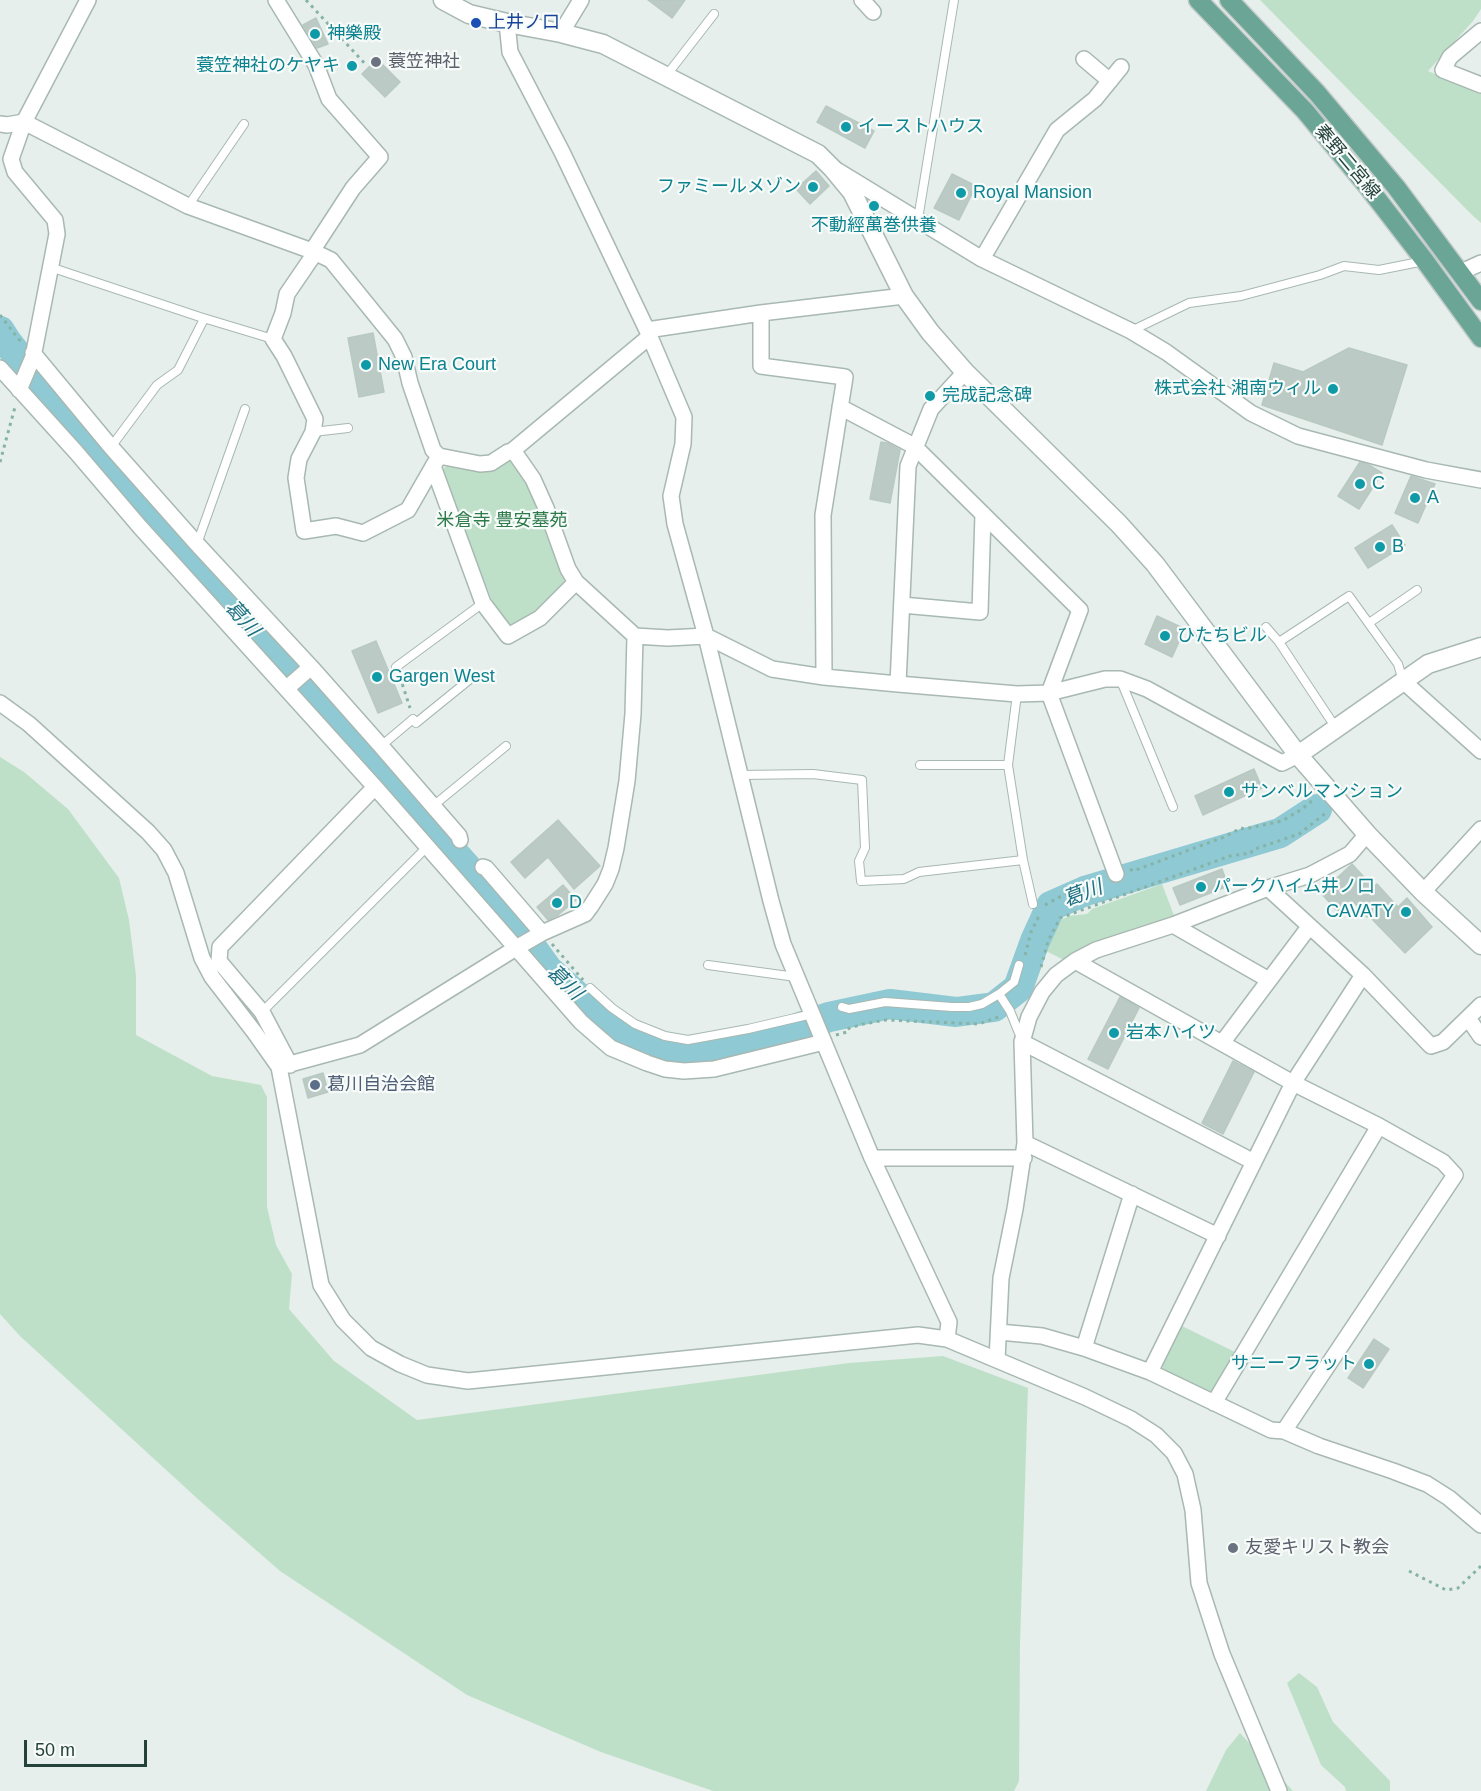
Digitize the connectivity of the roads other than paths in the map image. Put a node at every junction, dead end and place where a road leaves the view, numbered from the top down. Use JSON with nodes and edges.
{"nodes":[{"id":1,"x":88,"y":0,"type":"edge"},
{"id":2,"x":276,"y":0,"type":"edge"},
{"id":3,"x":443,"y":0,"type":"edge"},
{"id":4,"x":581,"y":0,"type":"edge"},
{"id":5,"x":862,"y":0,"type":"edge"},
{"id":6,"x":954,"y":0,"type":"edge"},
{"id":7,"x":1198,"y":0,"type":"edge"},
{"id":8,"x":1229,"y":0,"type":"edge"},
{"id":9,"x":873,"y":12,"type":"dead end"},
{"id":10,"x":714,"y":14,"type":"dead end"},
{"id":11,"x":507,"y":23,"type":"junction"},
{"id":12,"x":1481,"y":31,"type":"edge"},
{"id":13,"x":561,"y":33,"type":"junction"},
{"id":14,"x":1083,"y":59,"type":"dead end"},
{"id":15,"x":1121,"y":68,"type":"dead end"},
{"id":16,"x":666,"y":76,"type":"junction"},
{"id":17,"x":1110,"y":81,"type":"junction"},
{"id":18,"x":1481,"y":85,"type":"edge"},
{"id":19,"x":24,"y":122,"type":"junction"},
{"id":20,"x":0,"y":124,"type":"edge"},
{"id":21,"x":244,"y":124,"type":"dead end"},
{"id":22,"x":5,"y":164,"type":"edge"},
{"id":23,"x":833,"y":168,"type":"junction"},
{"id":24,"x":188,"y":206,"type":"junction"},
{"id":25,"x":918,"y":219,"type":"junction"},
{"id":26,"x":314,"y":252,"type":"junction"},
{"id":27,"x":982,"y":259,"type":"junction"},
{"id":28,"x":1425,"y":261,"type":"junction"},
{"id":29,"x":1481,"y":263,"type":"edge"},
{"id":30,"x":50,"y":267,"type":"junction"},
{"id":31,"x":1461,"y":272,"type":"junction"},
{"id":32,"x":904,"y":296,"type":"junction"},
{"id":33,"x":1481,"y":301,"type":"edge"},
{"id":34,"x":761,"y":313,"type":"junction"},
{"id":35,"x":204,"y":319,"type":"junction"},
{"id":36,"x":1131,"y":331,"type":"junction"},
{"id":37,"x":648,"y":334,"type":"junction"},
{"id":38,"x":1481,"y":338,"type":"edge"},
{"id":39,"x":273,"y":339,"type":"junction"},
{"id":40,"x":33,"y":356,"type":"junction"},
{"id":41,"x":0,"y":368,"type":"edge"},
{"id":42,"x":965,"y":372,"type":"junction"},
{"id":43,"x":20,"y":388,"type":"junction"},
{"id":44,"x":840,"y":407,"type":"junction"},
{"id":45,"x":245,"y":410,"type":"dead end"},
{"id":46,"x":348,"y":428,"type":"dead end"},
{"id":47,"x":313,"y":432,"type":"junction"},
{"id":48,"x":914,"y":446,"type":"junction"},
{"id":49,"x":111,"y":447,"type":"junction"},
{"id":50,"x":512,"y":451,"type":"junction"},
{"id":51,"x":436,"y":461,"type":"junction"},
{"id":52,"x":1481,"y":480,"type":"edge"},
{"id":53,"x":983,"y":514,"type":"junction"},
{"id":54,"x":196,"y":543,"type":"junction"},
{"id":55,"x":576,"y":582,"type":"junction"},
{"id":56,"x":1417,"y":590,"type":"dead end"},
{"id":57,"x":483,"y":603,"type":"junction"},
{"id":58,"x":902,"y":605,"type":"junction"},
{"id":59,"x":1369,"y":623,"type":"junction"},
{"id":60,"x":1266,"y":627,"type":"dead end"},
{"id":61,"x":635,"y":636,"type":"junction"},
{"id":62,"x":706,"y":636,"type":"junction"},
{"id":63,"x":1279,"y":642,"type":"junction"},
{"id":64,"x":1481,"y":647,"type":"edge"},
{"id":65,"x":311,"y":667,"type":"junction"},
{"id":66,"x":396,"y":667,"type":"road end"},
{"id":67,"x":824,"y":677,"type":"junction"},
{"id":68,"x":1120,"y":679,"type":"junction"},
{"id":69,"x":469,"y":680,"type":"dead end"},
{"id":70,"x":1403,"y":681,"type":"junction"},
{"id":71,"x":898,"y":684,"type":"junction"},
{"id":72,"x":287,"y":688,"type":"junction"},
{"id":73,"x":1049,"y":693,"type":"junction"},
{"id":74,"x":1017,"y":694,"type":"junction"},
{"id":75,"x":0,"y":704,"type":"edge"},
{"id":76,"x":1336,"y":728,"type":"junction"},
{"id":77,"x":381,"y":746,"type":"junction"},
{"id":78,"x":506,"y":746,"type":"dead end"},
{"id":79,"x":1481,"y":751,"type":"edge"},
{"id":80,"x":1298,"y":755,"type":"junction"},
{"id":81,"x":920,"y":765,"type":"dead end"},
{"id":82,"x":1008,"y":765,"type":"junction"},
{"id":83,"x":740,"y":775,"type":"junction"},
{"id":84,"x":375,"y":787,"type":"junction"},
{"id":85,"x":433,"y":806,"type":"junction"},
{"id":86,"x":1173,"y":807,"type":"dead end"},
{"id":87,"x":1481,"y":829,"type":"edge"},
{"id":88,"x":1367,"y":834,"type":"junction"},
{"id":89,"x":460,"y":840,"type":"dead end"},
{"id":90,"x":428,"y":846,"type":"junction"},
{"id":91,"x":1023,"y":860,"type":"junction"},
{"id":92,"x":483,"y":867,"type":"dead end"},
{"id":93,"x":1116,"y":874,"type":"road end"},
{"id":94,"x":1268,"y":888,"type":"junction"},
{"id":95,"x":1424,"y":892,"type":"junction"},
{"id":96,"x":1033,"y":904,"type":"dead end"},
{"id":97,"x":1173,"y":925,"type":"junction"},
{"id":98,"x":1309,"y":927,"type":"junction"},
{"id":99,"x":542,"y":933,"type":"junction"},
{"id":100,"x":1481,"y":945,"type":"edge"},
{"id":101,"x":516,"y":948,"type":"junction"},
{"id":102,"x":1075,"y":961,"type":"junction"},
{"id":103,"x":708,"y":965,"type":"dead end"},
{"id":104,"x":1019,"y":965,"type":"road end"},
{"id":105,"x":1363,"y":975,"type":"junction"},
{"id":106,"x":796,"y":977,"type":"junction"},
{"id":107,"x":1269,"y":980,"type":"junction"},
{"id":108,"x":590,"y":988,"type":"road end"},
{"id":109,"x":999,"y":994,"type":"junction"},
{"id":110,"x":1481,"y":1005,"type":"edge"},
{"id":111,"x":842,"y":1007,"type":"dead end"},
{"id":112,"x":262,"y":1012,"type":"junction"},
{"id":113,"x":813,"y":1016,"type":"junction"},
{"id":114,"x":1468,"y":1018,"type":"junction"},
{"id":115,"x":1481,"y":1037,"type":"edge"},
{"id":116,"x":1022,"y":1041,"type":"junction"},
{"id":117,"x":824,"y":1042,"type":"junction"},
{"id":118,"x":1222,"y":1042,"type":"junction"},
{"id":119,"x":284,"y":1066,"type":"junction"},
{"id":120,"x":1293,"y":1083,"type":"junction"},
{"id":121,"x":1379,"y":1126,"type":"junction"},
{"id":122,"x":1024,"y":1150,"type":"junction"},
{"id":123,"x":872,"y":1158,"type":"junction"},
{"id":124,"x":1254,"y":1162,"type":"junction"},
{"id":125,"x":1132,"y":1194,"type":"junction"},
{"id":126,"x":1218,"y":1236,"type":"junction"},
{"id":127,"x":999,"y":1332,"type":"junction"},
{"id":128,"x":947,"y":1339,"type":"junction"},
{"id":129,"x":1084,"y":1348,"type":"junction"},
{"id":130,"x":997,"y":1360,"type":"junction"},
{"id":131,"x":1150,"y":1372,"type":"junction"},
{"id":132,"x":1214,"y":1402,"type":"junction"},
{"id":133,"x":1284,"y":1431,"type":"junction"},
{"id":134,"x":1481,"y":1525,"type":"edge"},
{"id":135,"x":1279,"y":1791,"type":"edge"}],
"edges":[{"from":1,"to":19,"type":"street"},
{"from":2,"to":26,"type":"street"},
{"from":3,"to":11,"type":"street"},
{"from":4,"to":13,"type":"street"},
{"from":5,"to":9,"type":"street"},
{"from":6,"to":25,"type":"lane"},
{"from":7,"to":28,"type":"main road","name":"秦野二宮線"},
{"from":8,"to":31,"type":"main road","name":"秦野二宮線"},
{"from":10,"to":16,"type":"lane"},
{"from":11,"to":13,"type":"street"},
{"from":11,"to":37,"type":"street"},
{"from":12,"to":18,"type":"street"},
{"from":13,"to":16,"type":"street"},
{"from":14,"to":17,"type":"street"},
{"from":15,"to":17,"type":"street"},
{"from":16,"to":23,"type":"street"},
{"from":17,"to":27,"type":"street"},
{"from":19,"to":20,"type":"street"},
{"from":19,"to":22,"type":"street"},
{"from":19,"to":24,"type":"street"},
{"from":21,"to":24,"type":"lane"},
{"from":22,"to":30,"type":"street"},
{"from":23,"to":25,"type":"street"},
{"from":23,"to":32,"type":"street"},
{"from":24,"to":26,"type":"street"},
{"from":25,"to":27,"type":"street"},
{"from":26,"to":39,"type":"street"},
{"from":26,"to":51,"type":"street"},
{"from":27,"to":36,"type":"street"},
{"from":28,"to":36,"type":"lane"},
{"from":28,"to":38,"type":"main road","name":"秦野二宮線"},
{"from":29,"to":31,"type":"street"},
{"from":30,"to":35,"type":"lane"},
{"from":30,"to":40,"type":"street"},
{"from":31,"to":33,"type":"main road","name":"秦野二宮線"},
{"from":32,"to":34,"type":"street"},
{"from":32,"to":42,"type":"street"},
{"from":34,"to":37,"type":"street"},
{"from":34,"to":44,"type":"street"},
{"from":35,"to":39,"type":"lane"},
{"from":35,"to":49,"type":"lane"},
{"from":36,"to":52,"type":"street"},
{"from":37,"to":50,"type":"street"},
{"from":37,"to":62,"type":"street"},
{"from":39,"to":47,"type":"street"},
{"from":40,"to":43,"type":"street"},
{"from":40,"to":49,"type":"street"},
{"from":41,"to":43,"type":"street"},
{"from":42,"to":48,"type":"street"},
{"from":42,"to":80,"type":"street"},
{"from":43,"to":72,"type":"street"},
{"from":44,"to":48,"type":"street"},
{"from":44,"to":67,"type":"street"},
{"from":45,"to":54,"type":"lane"},
{"from":46,"to":47,"type":"lane"},
{"from":47,"to":51,"type":"street"},
{"from":48,"to":53,"type":"street"},
{"from":48,"to":58,"type":"street"},
{"from":49,"to":54,"type":"street"},
{"from":50,"to":51,"type":"street"},
{"from":50,"to":55,"type":"street"},
{"from":51,"to":57,"type":"street"},
{"from":53,"to":58,"type":"street"},
{"from":53,"to":73,"type":"street"},
{"from":54,"to":65,"type":"street"},
{"from":55,"to":57,"type":"street"},
{"from":55,"to":61,"type":"street"},
{"from":56,"to":59,"type":"lane"},
{"from":57,"to":66,"type":"lane"},
{"from":58,"to":71,"type":"street"},
{"from":59,"to":63,"type":"lane"},
{"from":59,"to":70,"type":"lane"},
{"from":60,"to":63,"type":"lane"},
{"from":61,"to":62,"type":"street"},
{"from":61,"to":99,"type":"street"},
{"from":62,"to":67,"type":"street"},
{"from":62,"to":83,"type":"street"},
{"from":63,"to":76,"type":"lane"},
{"from":64,"to":70,"type":"street"},
{"from":65,"to":72,"type":"street"},
{"from":65,"to":77,"type":"street"},
{"from":67,"to":71,"type":"street"},
{"from":68,"to":73,"type":"street"},
{"from":68,"to":80,"type":"street"},
{"from":68,"to":86,"type":"lane"},
{"from":69,"to":77,"type":"lane"},
{"from":70,"to":76,"type":"street"},
{"from":70,"to":79,"type":"street"},
{"from":71,"to":74,"type":"street"},
{"from":72,"to":84,"type":"street"},
{"from":73,"to":74,"type":"street"},
{"from":73,"to":93,"type":"street"},
{"from":74,"to":82,"type":"lane"},
{"from":75,"to":119,"type":"street"},
{"from":76,"to":80,"type":"street"},
{"from":77,"to":85,"type":"street"},
{"from":78,"to":85,"type":"lane"},
{"from":80,"to":88,"type":"street"},
{"from":81,"to":82,"type":"lane"},
{"from":82,"to":91,"type":"lane"},
{"from":83,"to":91,"type":"lane"},
{"from":83,"to":106,"type":"street"},
{"from":84,"to":90,"type":"street"},
{"from":84,"to":112,"type":"street"},
{"from":85,"to":89,"type":"street"},
{"from":87,"to":95,"type":"street"},
{"from":88,"to":94,"type":"street"},
{"from":88,"to":95,"type":"street"},
{"from":90,"to":101,"type":"street"},
{"from":90,"to":112,"type":"lane"},
{"from":91,"to":96,"type":"lane"},
{"from":92,"to":99,"type":"street"},
{"from":94,"to":97,"type":"street"},
{"from":94,"to":98,"type":"street"},
{"from":95,"to":100,"type":"street"},
{"from":97,"to":102,"type":"street"},
{"from":97,"to":107,"type":"street"},
{"from":98,"to":105,"type":"street"},
{"from":98,"to":107,"type":"street"},
{"from":99,"to":101,"type":"street"},
{"from":101,"to":117,"type":"street"},
{"from":101,"to":119,"type":"street"},
{"from":102,"to":116,"type":"street"},
{"from":102,"to":118,"type":"street"},
{"from":103,"to":106,"type":"lane"},
{"from":104,"to":109,"type":"lane"},
{"from":105,"to":114,"type":"street"},
{"from":105,"to":120,"type":"street"},
{"from":106,"to":113,"type":"street"},
{"from":107,"to":118,"type":"street"},
{"from":108,"to":113,"type":"lane"},
{"from":109,"to":111,"type":"lane"},
{"from":109,"to":116,"type":"lane"},
{"from":110,"to":114,"type":"street"},
{"from":112,"to":119,"type":"street"},
{"from":113,"to":117,"type":"street"},
{"from":114,"to":115,"type":"street"},
{"from":116,"to":122,"type":"street"},
{"from":116,"to":124,"type":"street"},
{"from":117,"to":123,"type":"street"},
{"from":118,"to":120,"type":"street"},
{"from":119,"to":128,"type":"street"},
{"from":120,"to":121,"type":"street"},
{"from":120,"to":124,"type":"street"},
{"from":121,"to":132,"type":"street"},
{"from":121,"to":133,"type":"street"},
{"from":122,"to":123,"type":"street"},
{"from":122,"to":125,"type":"street"},
{"from":122,"to":127,"type":"street"},
{"from":123,"to":128,"type":"street"},
{"from":124,"to":126,"type":"street"},
{"from":125,"to":126,"type":"street"},
{"from":125,"to":129,"type":"street"},
{"from":126,"to":131,"type":"street"},
{"from":127,"to":129,"type":"street"},
{"from":127,"to":130,"type":"street"},
{"from":128,"to":130,"type":"street"},
{"from":129,"to":131,"type":"street"},
{"from":130,"to":135,"type":"street"},
{"from":131,"to":132,"type":"street"},
{"from":132,"to":133,"type":"street"},
{"from":133,"to":134,"type":"street"}]}
